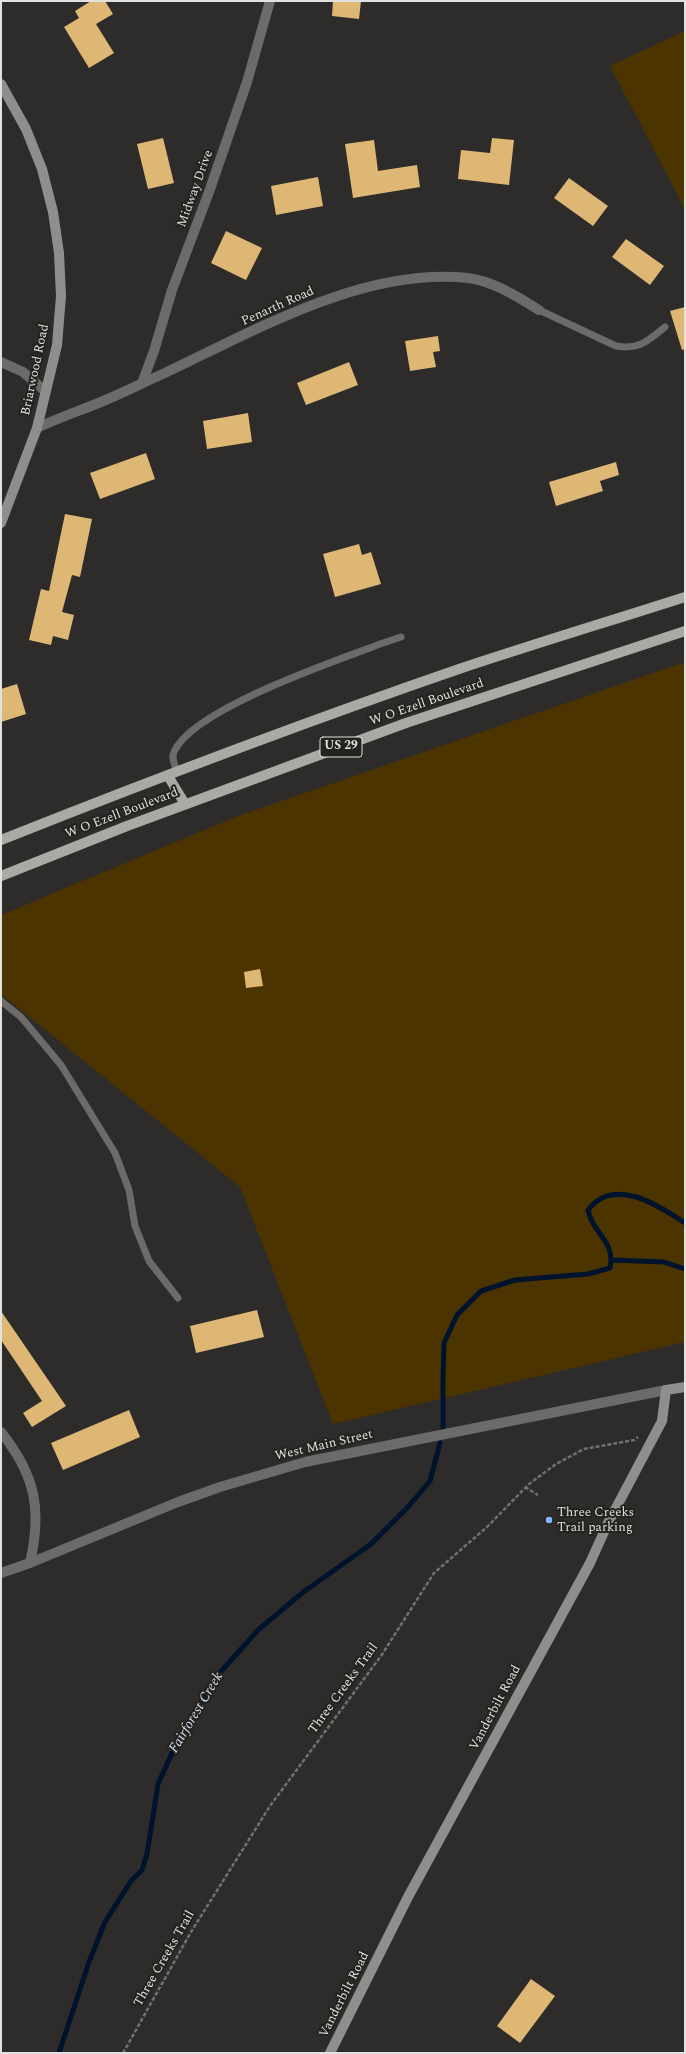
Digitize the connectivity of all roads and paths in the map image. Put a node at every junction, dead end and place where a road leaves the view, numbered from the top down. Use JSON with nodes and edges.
{"nodes":[{"id":1,"x":270,"y":1,"type":"edge"},
{"id":2,"x":1,"y":84,"type":"edge"},
{"id":3,"x":539,"y":310,"type":"joint"},
{"id":4,"x":665,"y":326,"type":"dead end"},
{"id":5,"x":1,"y":362,"type":"edge"},
{"id":6,"x":142,"y":383,"type":"junction"},
{"id":7,"x":44,"y":392,"type":"junction"},
{"id":8,"x":37,"y":428,"type":"junction"},
{"id":9,"x":1,"y":523,"type":"edge"},
{"id":10,"x":685,"y":597,"type":"edge"},
{"id":11,"x":685,"y":631,"type":"edge"},
{"id":12,"x":402,"y":637,"type":"dead end"},
{"id":13,"x":173,"y":774,"type":"junction"},
{"id":14,"x":184,"y":804,"type":"junction"},
{"id":15,"x":1,"y":840,"type":"edge"},
{"id":16,"x":1,"y":876,"type":"edge"},
{"id":17,"x":1,"y":1000,"type":"edge"},
{"id":18,"x":178,"y":1298,"type":"dead end"},
{"id":19,"x":685,"y":1387,"type":"edge"},
{"id":20,"x":666,"y":1390,"type":"junction"},
{"id":21,"x":1,"y":1432,"type":"edge"},
{"id":22,"x":640,"y":1436,"type":"dead end"},
{"id":23,"x":526,"y":1487,"type":"junction"},
{"id":24,"x":538,"y":1495,"type":"dead end"},
{"id":25,"x":30,"y":1563,"type":"junction"},
{"id":26,"x":1,"y":1573,"type":"edge"},
{"id":27,"x":123,"y":2053,"type":"edge"},
{"id":28,"x":330,"y":2053,"type":"edge"}],
"edges":[{"from":1,"to":6,"type":"street","name":"Midway Drive"},
{"from":2,"to":7,"type":"street","name":"Briarwood Road"},
{"from":3,"to":4,"type":"lane"},
{"from":3,"to":6,"type":"street","name":"Penarth Road"},
{"from":5,"to":7,"type":"street"},
{"from":6,"to":8,"type":"street","name":"Penarth Road"},
{"from":7,"to":8,"type":"street","name":"Briarwood Road"},
{"from":8,"to":9,"type":"street","name":"Briarwood Road"},
{"from":10,"to":13,"type":"main road","name":"W O Ezell Boulevard","number":"US 29"},
{"from":11,"to":14,"type":"main road","name":"W O Ezell Boulevard","number":"US 29"},
{"from":12,"to":13,"type":"lane"},
{"from":13,"to":14,"type":"main road"},
{"from":13,"to":15,"type":"main road","name":"W O Ezell Boulevard","number":"US 29"},
{"from":14,"to":16,"type":"main road","name":"W O Ezell Boulevard","number":"US 29"},
{"from":17,"to":18,"type":"lane"},
{"from":19,"to":20,"type":"street"},
{"from":20,"to":25,"type":"street","name":"West Main Street"},
{"from":20,"to":28,"type":"street","name":"Vanderbilt Road"},
{"from":21,"to":25,"type":"street"},
{"from":22,"to":23,"type":"path","name":"Three Creeks Trail"},
{"from":23,"to":24,"type":"path"},
{"from":23,"to":27,"type":"path","name":"Three Creeks Trail"},
{"from":25,"to":26,"type":"street","name":"West Main Street"}]}
